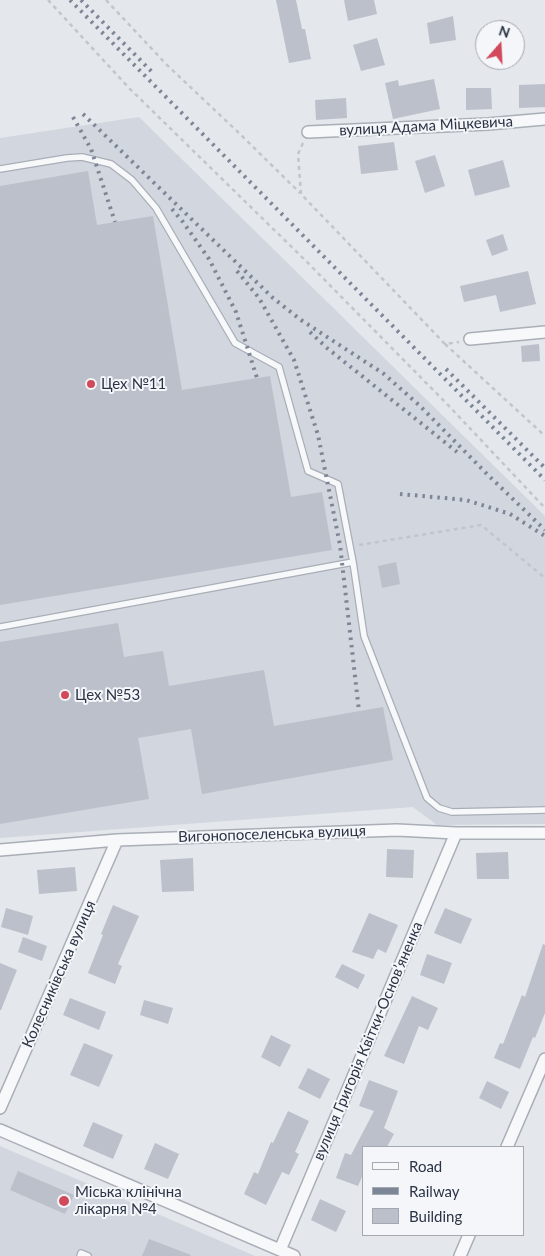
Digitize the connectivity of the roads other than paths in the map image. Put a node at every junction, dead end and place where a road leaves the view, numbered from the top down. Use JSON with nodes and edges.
{"nodes":[{"id":1,"x":545,"y":119,"type":"edge"},
{"id":2,"x":308,"y":132,"type":"road end"},
{"id":3,"x":0,"y":169,"type":"edge"},
{"id":4,"x":545,"y":332,"type":"edge"},
{"id":5,"x":470,"y":339,"type":"road end"},
{"id":6,"x":353,"y":562,"type":"junction"},
{"id":7,"x":0,"y":627,"type":"edge"},
{"id":8,"x":545,"y":810,"type":"edge"},
{"id":9,"x":456,"y":833,"type":"junction"},
{"id":10,"x":545,"y":833,"type":"edge"},
{"id":11,"x":117,"y":840,"type":"junction"},
{"id":12,"x":0,"y":850,"type":"edge"},
{"id":13,"x":545,"y":1059,"type":"edge"},
{"id":14,"x":0,"y":1108,"type":"edge"},
{"id":15,"x":0,"y":1130,"type":"edge"},
{"id":16,"x":507,"y":1146,"type":"edge"},
{"id":17,"x":470,"y":1236,"type":"edge"},
{"id":18,"x":280,"y":1250,"type":"junction"},
{"id":19,"x":80,"y":1256,"type":"edge"},
{"id":20,"x":88,"y":1256,"type":"edge"},
{"id":21,"x":294,"y":1256,"type":"edge"},
{"id":22,"x":460,"y":1256,"type":"edge"}],
"edges":[{"from":1,"to":2,"type":"street","name":"вулиця Адама Міцкевича"},
{"from":3,"to":6,"type":"lane"},
{"from":4,"to":5,"type":"street"},
{"from":6,"to":7,"type":"lane"},
{"from":6,"to":8,"type":"lane"},
{"from":9,"to":10,"type":"street","name":"Вигонопоселенська вулиця"},
{"from":9,"to":11,"type":"street","name":"Вигонопоселенська вулиця"},
{"from":9,"to":18,"type":"street","name":"вулиця Григорія Квітки-Основʼяненка"},
{"from":11,"to":12,"type":"street","name":"Вигонопоселенська вулиця"},
{"from":11,"to":14,"type":"street","name":"Колесниківська вулиця"},
{"from":13,"to":16,"type":"street"},
{"from":15,"to":18,"type":"street"},
{"from":17,"to":22,"type":"street"},
{"from":18,"to":21,"type":"street"},
{"from":19,"to":20,"type":"lane"}]}
